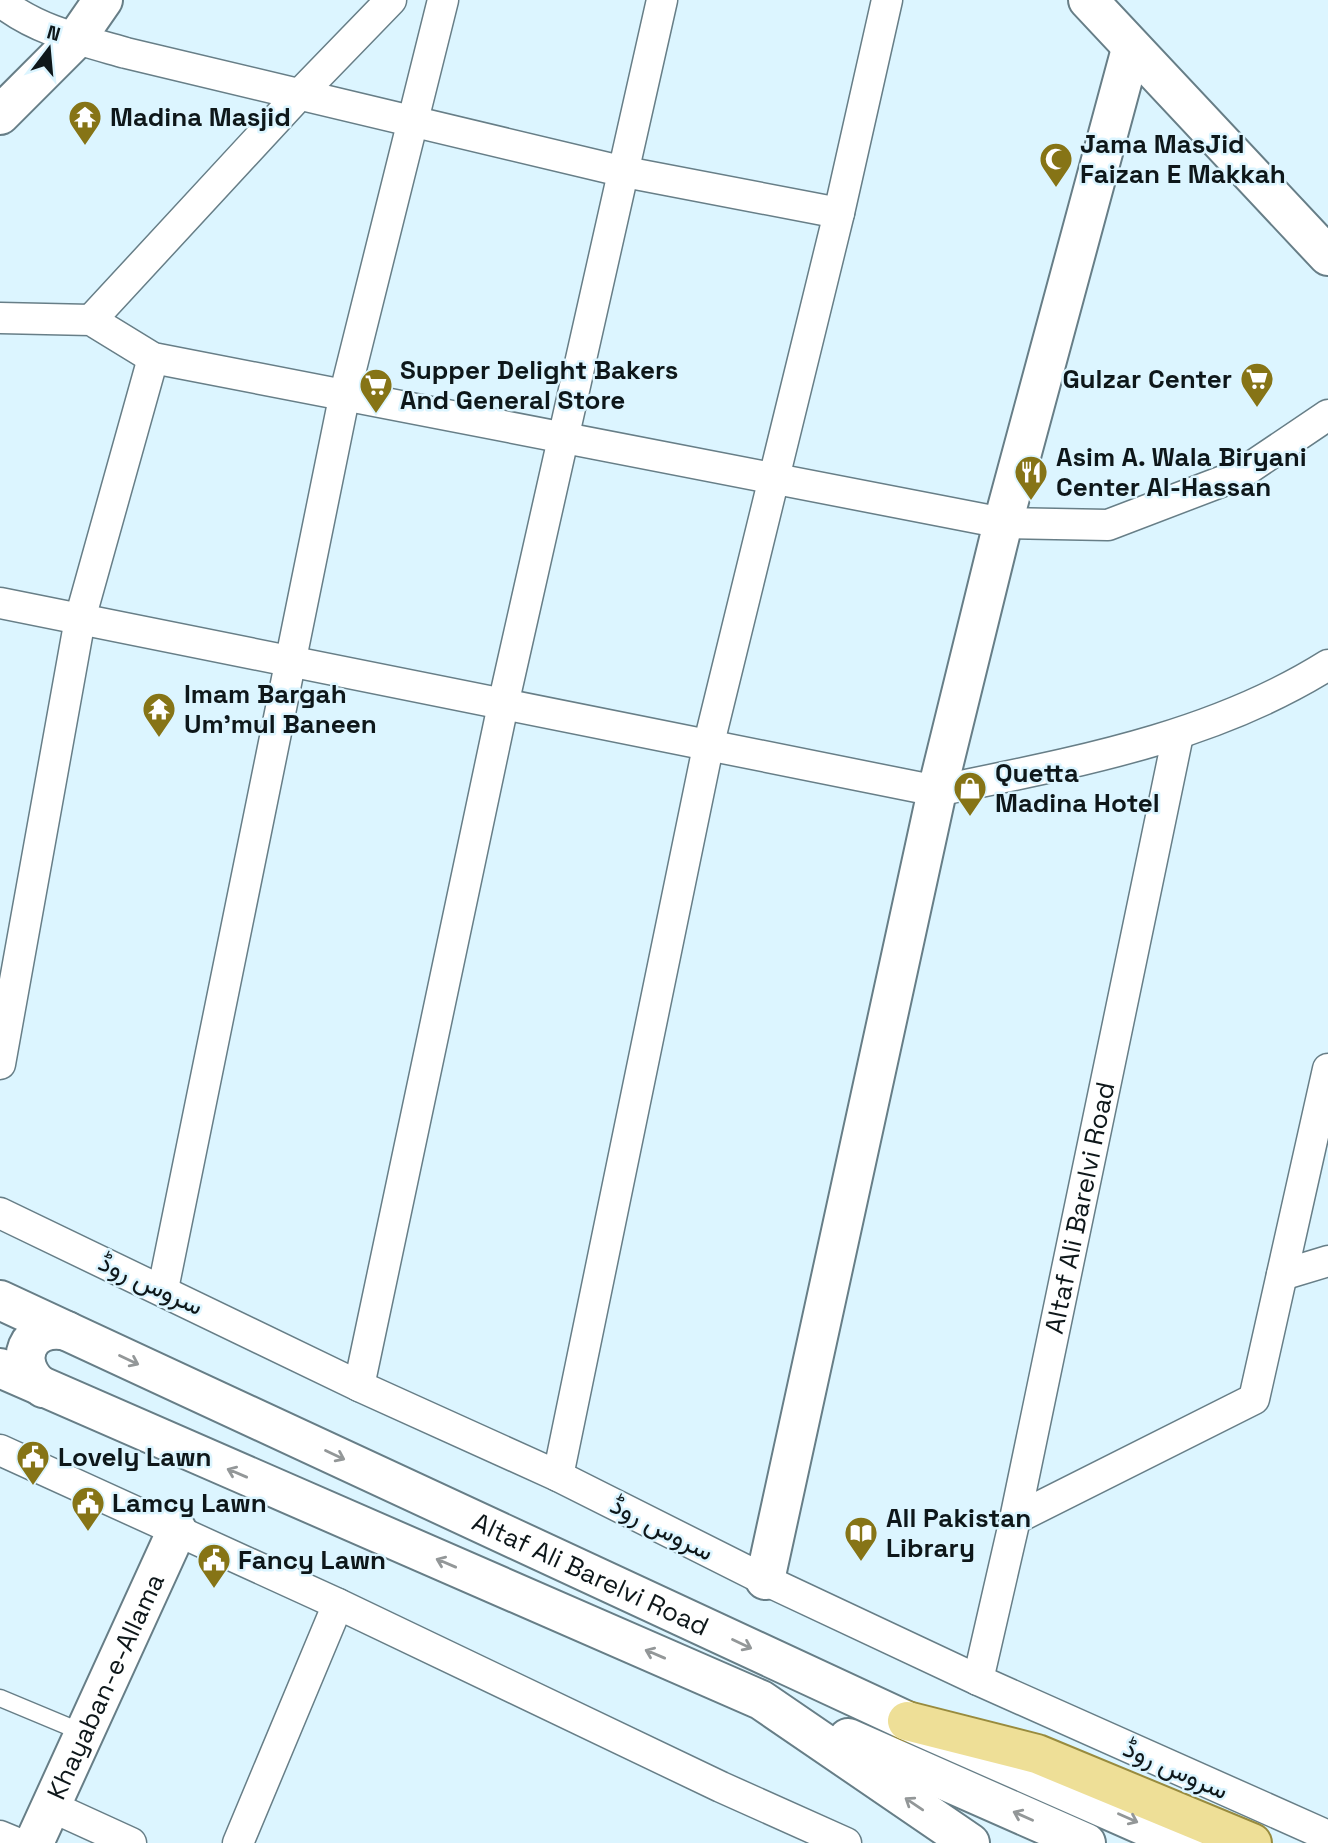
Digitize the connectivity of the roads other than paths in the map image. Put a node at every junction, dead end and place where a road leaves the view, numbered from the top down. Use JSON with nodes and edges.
{"nodes":[{"id":1,"x":103,"y":0,"type":"edge"},
{"id":2,"x":391,"y":0,"type":"edge"},
{"id":3,"x":443,"y":0,"type":"edge"},
{"id":4,"x":662,"y":0,"type":"edge"},
{"id":5,"x":887,"y":0,"type":"edge"},
{"id":6,"x":1088,"y":0,"type":"edge"},
{"id":7,"x":0,"y":1,"type":"edge"},
{"id":8,"x":76,"y":39,"type":"junction"},
{"id":9,"x":1131,"y":49,"type":"junction"},
{"id":10,"x":298,"y":96,"type":"junction"},
{"id":11,"x":0,"y":115,"type":"edge"},
{"id":12,"x":411,"y":121,"type":"junction"},
{"id":13,"x":625,"y":172,"type":"junction"},
{"id":14,"x":839,"y":214,"type":"junction"},
{"id":15,"x":1328,"y":256,"type":"edge"},
{"id":16,"x":0,"y":318,"type":"edge"},
{"id":17,"x":91,"y":320,"type":"junction"},
{"id":18,"x":153,"y":358,"type":"junction"},
{"id":19,"x":345,"y":393,"type":"junction"},
{"id":20,"x":1328,"y":415,"type":"edge"},
{"id":21,"x":563,"y":437,"type":"junction"},
{"id":22,"x":774,"y":477,"type":"junction"},
{"id":23,"x":1003,"y":523,"type":"junction"},
{"id":24,"x":0,"y":603,"type":"edge"},
{"id":25,"x":80,"y":619,"type":"junction"},
{"id":26,"x":289,"y":660,"type":"junction"},
{"id":27,"x":1328,"y":665,"type":"edge"},
{"id":28,"x":503,"y":705,"type":"junction"},
{"id":29,"x":1178,"y":736,"type":"junction"},
{"id":30,"x":708,"y":747,"type":"junction"},
{"id":31,"x":937,"y":791,"type":"junction"},
{"id":32,"x":0,"y":1064,"type":"edge"},
{"id":33,"x":1328,"y":1069,"type":"edge"},
{"id":34,"x":0,"y":1213,"type":"edge"},
{"id":35,"x":1328,"y":1261,"type":"edge"},
{"id":36,"x":1282,"y":1275,"type":"junction"},
{"id":37,"x":163,"y":1289,"type":"junction"},
{"id":38,"x":0,"y":1300,"type":"edge"},
{"id":39,"x":67,"y":1331,"type":"junction"},
{"id":40,"x":0,"y":1368,"type":"edge"},
{"id":41,"x":359,"y":1386,"type":"junction"},
{"id":42,"x":43,"y":1388,"type":"junction"},
{"id":43,"x":0,"y":1450,"type":"edge"},
{"id":44,"x":558,"y":1476,"type":"junction"},
{"id":45,"x":1015,"y":1519,"type":"junction"},
{"id":46,"x":177,"y":1530,"type":"junction"},
{"id":47,"x":765,"y":1580,"type":"junction"},
{"id":48,"x":338,"y":1604,"type":"junction"},
{"id":49,"x":978,"y":1680,"type":"junction"},
{"id":50,"x":0,"y":1698,"type":"edge"},
{"id":51,"x":761,"y":1700,"type":"junction"},
{"id":52,"x":907,"y":1721,"type":"junction"},
{"id":53,"x":84,"y":1733,"type":"junction"},
{"id":54,"x":50,"y":1807,"type":"junction"},
{"id":55,"x":0,"y":1836,"type":"edge"},
{"id":56,"x":1328,"y":1836,"type":"edge"},
{"id":57,"x":17,"y":1843,"type":"edge"},
{"id":58,"x":34,"y":1843,"type":"edge"},
{"id":59,"x":131,"y":1843,"type":"edge"},
{"id":60,"x":238,"y":1843,"type":"edge"},
{"id":61,"x":846,"y":1843,"type":"edge"},
{"id":62,"x":970,"y":1843,"type":"edge"},
{"id":63,"x":1086,"y":1843,"type":"edge"},
{"id":64,"x":1183,"y":1843,"type":"edge"},
{"id":65,"x":1252,"y":1843,"type":"edge"}],
"edges":[{"from":1,"to":8,"type":"main road"},
{"from":2,"to":10,"type":"street"},
{"from":3,"to":12,"type":"street"},
{"from":4,"to":13,"type":"street"},
{"from":5,"to":14,"type":"street"},
{"from":6,"to":9,"type":"main road"},
{"from":7,"to":8,"type":"street"},
{"from":8,"to":10,"type":"street"},
{"from":8,"to":11,"type":"main road"},
{"from":9,"to":15,"type":"main road"},
{"from":9,"to":23,"type":"main road"},
{"from":10,"to":12,"type":"street"},
{"from":10,"to":17,"type":"street"},
{"from":12,"to":13,"type":"street"},
{"from":12,"to":19,"type":"street"},
{"from":13,"to":14,"type":"street"},
{"from":13,"to":21,"type":"street"},
{"from":14,"to":22,"type":"street"},
{"from":16,"to":17,"type":"street"},
{"from":17,"to":18,"type":"street"},
{"from":18,"to":19,"type":"street"},
{"from":18,"to":25,"type":"street"},
{"from":19,"to":21,"type":"street"},
{"from":19,"to":26,"type":"street"},
{"from":20,"to":23,"type":"street"},
{"from":21,"to":22,"type":"street"},
{"from":21,"to":28,"type":"street"},
{"from":22,"to":23,"type":"street"},
{"from":22,"to":30,"type":"street"},
{"from":23,"to":31,"type":"main road"},
{"from":24,"to":25,"type":"street"},
{"from":25,"to":26,"type":"street"},
{"from":25,"to":32,"type":"street"},
{"from":26,"to":28,"type":"street"},
{"from":26,"to":37,"type":"street"},
{"from":27,"to":29,"type":"street"},
{"from":28,"to":30,"type":"street"},
{"from":28,"to":41,"type":"street"},
{"from":29,"to":31,"type":"street"},
{"from":29,"to":45,"type":"street","name":"Altaf Ali Barelvi Road"},
{"from":30,"to":31,"type":"street"},
{"from":30,"to":44,"type":"street"},
{"from":31,"to":47,"type":"main road"},
{"from":33,"to":36,"type":"street"},
{"from":34,"to":37,"type":"street","name":"سروس روڈ"},
{"from":35,"to":36,"type":"street"},
{"from":36,"to":45,"type":"street"},
{"from":37,"to":41,"type":"street","name":"سروس روڈ"},
{"from":38,"to":39,"type":"main road","name":"Altaf Ali Barelvi Road"},
{"from":39,"to":42,"type":"main road"},
{"from":39,"to":52,"type":"main road","name":"Altaf Ali Barelvi Road","one_way":true},
{"from":40,"to":42,"type":"main road","name":"Altaf Ali Barelvi Road"},
{"from":41,"to":44,"type":"street","name":"سروس روڈ"},
{"from":51,"to":42,"type":"main road","name":"Altaf Ali Barelvi Road","one_way":true},
{"from":43,"to":46,"type":"street"},
{"from":44,"to":47,"type":"street","name":"سروس روڈ"},
{"from":45,"to":49,"type":"street","name":"Altaf Ali Barelvi Road"},
{"from":46,"to":48,"type":"street"},
{"from":46,"to":53,"type":"main road","name":"Khayaban-e-Allama"},
{"from":47,"to":49,"type":"street","name":"سروس روڈ"},
{"from":48,"to":60,"type":"street"},
{"from":48,"to":61,"type":"street"},
{"from":49,"to":56,"type":"street","name":"سروس روڈ"},
{"from":50,"to":53,"type":"lane"},
{"from":62,"to":51,"type":"main road","name":"Altaf Ali Barelvi Road","one_way":true},
{"from":63,"to":51,"type":"main road","one_way":true},
{"from":52,"to":64,"type":"main road","name":"Altaf Ali Barelvi Road","one_way":true},
{"from":52,"to":65,"type":"main road"},
{"from":53,"to":54,"type":"main road","name":"Khayaban-e-Allama"},
{"from":54,"to":58,"type":"main road","name":"Khayaban-e-Allama"},
{"from":54,"to":59,"type":"street"},
{"from":55,"to":57,"type":"street"}]}
